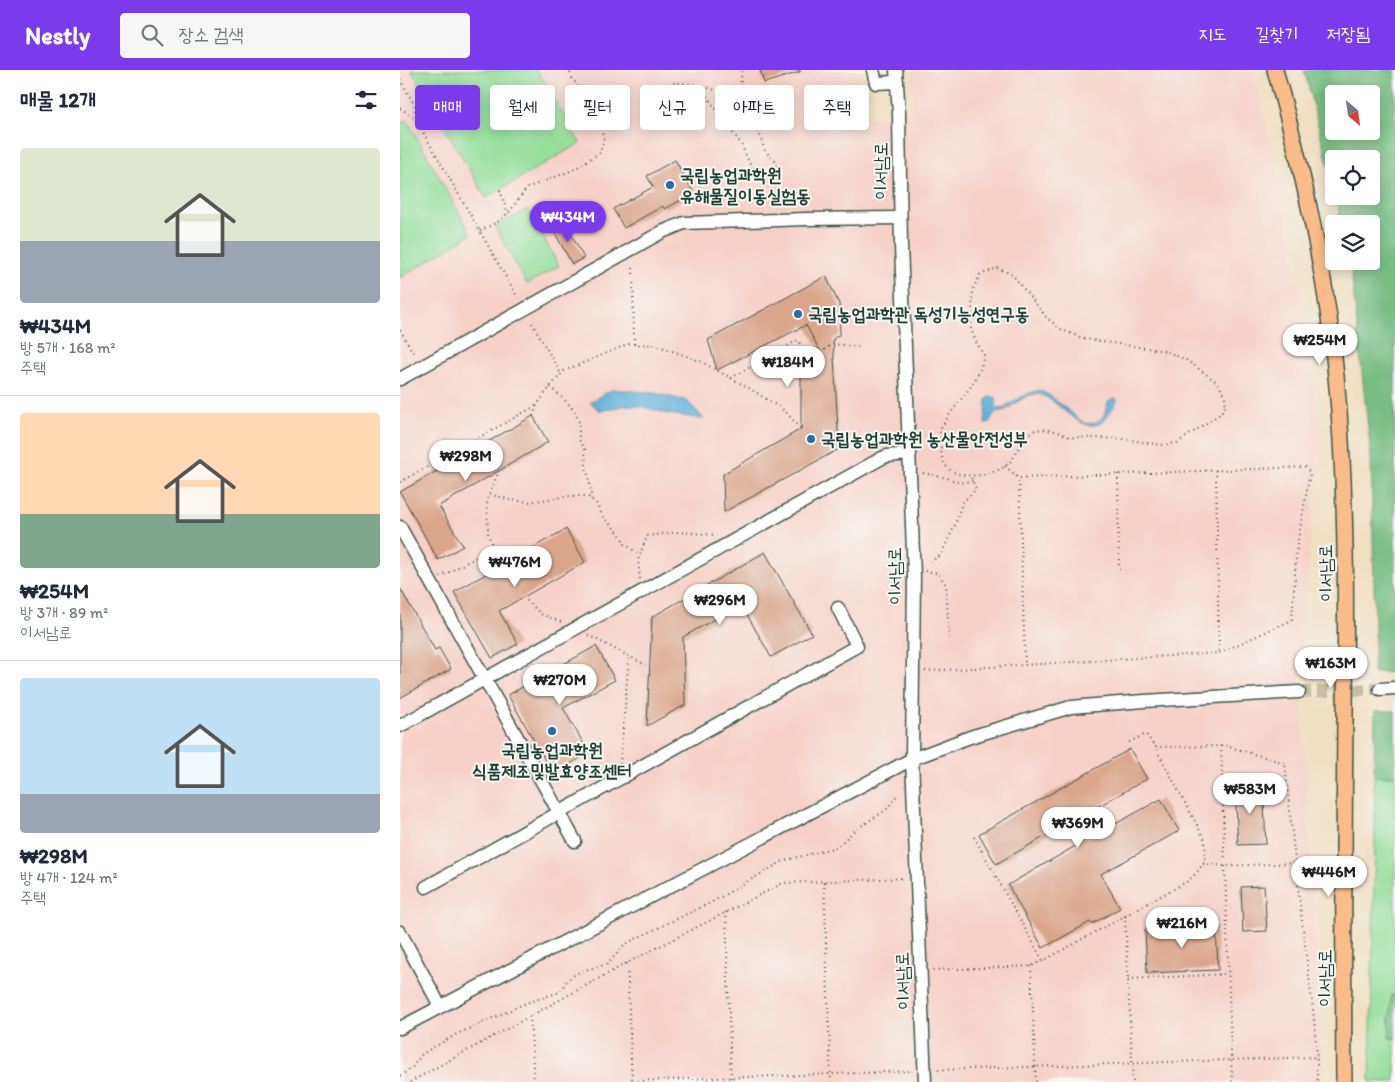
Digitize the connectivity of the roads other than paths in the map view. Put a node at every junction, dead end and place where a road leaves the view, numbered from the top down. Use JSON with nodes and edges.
{"nodes":[{"id":1,"x":873,"y":70,"type":"edge"},
{"id":2,"x":1275,"y":70,"type":"edge"},
{"id":3,"x":897,"y":76,"type":"edge"},
{"id":4,"x":900,"y":218,"type":"junction"},
{"id":5,"x":400,"y":379,"type":"edge"},
{"id":6,"x":910,"y":454,"type":"junction"},
{"id":7,"x":400,"y":527,"type":"edge"},
{"id":8,"x":838,"y":608,"type":"dead end"},
{"id":9,"x":484,"y":678,"type":"junction"},
{"id":10,"x":1395,"y":688,"type":"edge"},
{"id":11,"x":1380,"y":689,"type":"tunnel mouth"},
{"id":12,"x":1299,"y":692,"type":"tunnel mouth"},
{"id":13,"x":400,"y":726,"type":"edge"},
{"id":14,"x":912,"y":759,"type":"junction"},
{"id":15,"x":560,"y":812,"type":"junction"},
{"id":16,"x":575,"y":841,"type":"dead end"},
{"id":17,"x":426,"y":887,"type":"dead end"},
{"id":18,"x":400,"y":932,"type":"edge"},
{"id":19,"x":440,"y":1006,"type":"junction"},
{"id":20,"x":400,"y":1028,"type":"edge"},
{"id":21,"x":925,"y":1076,"type":"edge"},
{"id":22,"x":1344,"y":1082,"type":"edge"}],
"edges":[{"from":1,"to":3,"type":"lane"},
{"from":2,"to":22,"type":"main road","name":"이서남로"},
{"from":3,"to":4,"type":"lane","name":"이서남로"},
{"from":4,"to":5,"type":"lane"},
{"from":4,"to":6,"type":"lane","name":"이서남로"},
{"from":6,"to":9,"type":"lane"},
{"from":6,"to":14,"type":"lane","name":"이서남로"},
{"from":7,"to":9,"type":"lane"},
{"from":8,"to":15,"type":"lane"},
{"from":9,"to":13,"type":"lane"},
{"from":9,"to":15,"type":"lane"},
{"from":10,"to":11,"type":"lane"},
{"from":12,"to":14,"type":"lane"},
{"from":14,"to":19,"type":"lane"},
{"from":14,"to":21,"type":"lane","name":"이서남로"},
{"from":15,"to":16,"type":"lane"},
{"from":15,"to":17,"type":"lane"},
{"from":18,"to":19,"type":"lane"},
{"from":19,"to":20,"type":"lane"}]}
